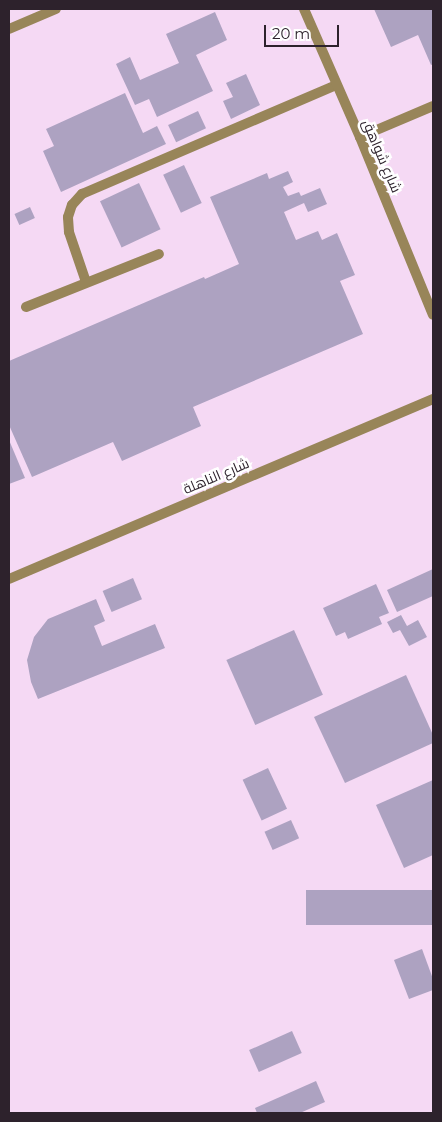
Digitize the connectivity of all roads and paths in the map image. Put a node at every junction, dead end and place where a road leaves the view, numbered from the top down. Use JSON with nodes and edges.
{"nodes":[{"id":1,"x":56,"y":9,"type":"edge"},
{"id":2,"x":304,"y":9,"type":"edge"},
{"id":3,"x":9,"y":29,"type":"edge"},
{"id":4,"x":336,"y":85,"type":"junction"},
{"id":5,"x":433,"y":106,"type":"edge"},
{"id":6,"x":360,"y":137,"type":"junction"},
{"id":7,"x":159,"y":254,"type":"dead end"},
{"id":8,"x":86,"y":282,"type":"junction"},
{"id":9,"x":26,"y":307,"type":"dead end"},
{"id":10,"x":433,"y":315,"type":"edge"},
{"id":11,"x":433,"y":399,"type":"edge"},
{"id":12,"x":9,"y":579,"type":"edge"}],
"edges":[{"from":1,"to":3,"type":"street"},
{"from":2,"to":4,"type":"street","name":"شارع شواهق"},
{"from":4,"to":6,"type":"street","name":"شارع شواهق"},
{"from":4,"to":8,"type":"street"},
{"from":5,"to":6,"type":"street"},
{"from":6,"to":10,"type":"street","name":"شارع شواهق"},
{"from":7,"to":8,"type":"street"},
{"from":8,"to":9,"type":"street"},
{"from":11,"to":12,"type":"street","name":"شارع الناهلة"}]}
